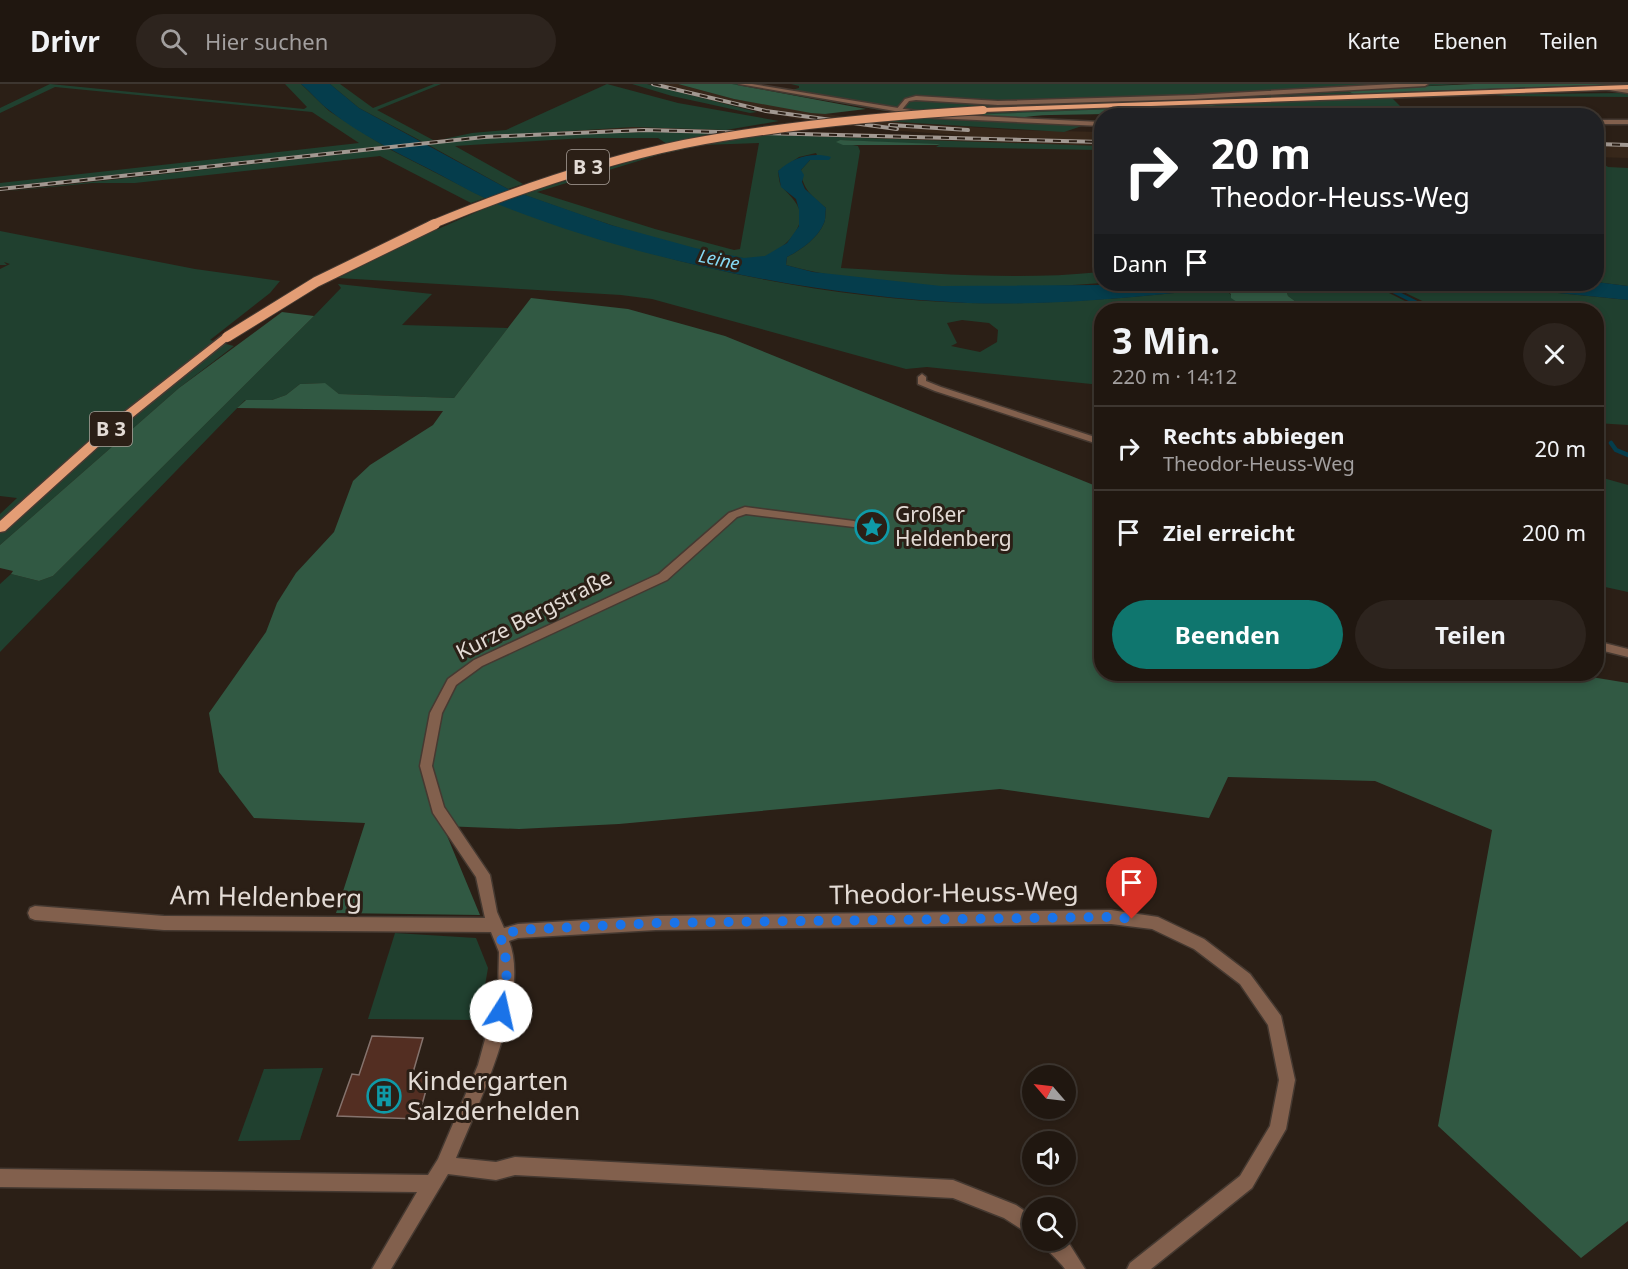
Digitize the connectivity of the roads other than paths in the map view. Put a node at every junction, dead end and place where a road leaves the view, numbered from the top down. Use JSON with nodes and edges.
{"nodes":[{"id":1,"x":742,"y":84,"type":"edge"},
{"id":2,"x":1425,"y":84,"type":"edge"},
{"id":3,"x":1628,"y":89,"type":"edge"},
{"id":4,"x":898,"y":111,"type":"junction"},
{"id":5,"x":1604,"y":122,"type":"edge"},
{"id":6,"x":1094,"y":123,"type":"edge"},
{"id":7,"x":1628,"y":123,"type":"edge"},
{"id":8,"x":922,"y":377,"type":"dead end"},
{"id":9,"x":1094,"y":440,"type":"edge"},
{"id":10,"x":854,"y":524,"type":"dead end"},
{"id":11,"x":0,"y":528,"type":"edge"},
{"id":12,"x":1604,"y":647,"type":"edge"},
{"id":13,"x":1628,"y":653,"type":"edge"},
{"id":14,"x":35,"y":912,"type":"dead end"},
{"id":15,"x":498,"y":930,"type":"junction"},
{"id":16,"x":444,"y":1165,"type":"junction"},
{"id":17,"x":0,"y":1178,"type":"edge"},
{"id":18,"x":433,"y":1184,"type":"junction"},
{"id":19,"x":1022,"y":1220,"type":"edge"},
{"id":20,"x":1064,"y":1251,"type":"edge"},
{"id":21,"x":381,"y":1269,"type":"edge"},
{"id":22,"x":1076,"y":1269,"type":"edge"},
{"id":23,"x":1136,"y":1269,"type":"edge"}],
"edges":[{"from":1,"to":4,"type":"street"},
{"from":2,"to":4,"type":"street"},
{"from":3,"to":11,"type":"main road","number":"B 3","bridge":true},
{"from":4,"to":6,"type":"street"},
{"from":5,"to":7,"type":"street"},
{"from":8,"to":9,"type":"street"},
{"from":10,"to":15,"type":"street","name":"Kurze Bergstraße"},
{"from":12,"to":13,"type":"street"},
{"from":14,"to":15,"type":"street","name":"Am Heldenberg"},
{"from":15,"to":16,"type":"street","name":"Kurze Bergstraße"},
{"from":15,"to":23,"type":"street","name":"Theodor-Heuss-Weg"},
{"from":16,"to":18,"type":"street","name":"Kurze Bergstraße"},
{"from":16,"to":19,"type":"street"},
{"from":17,"to":18,"type":"street"},
{"from":18,"to":21,"type":"street","name":"Kurze Bergstraße"},
{"from":20,"to":22,"type":"street"}]}
